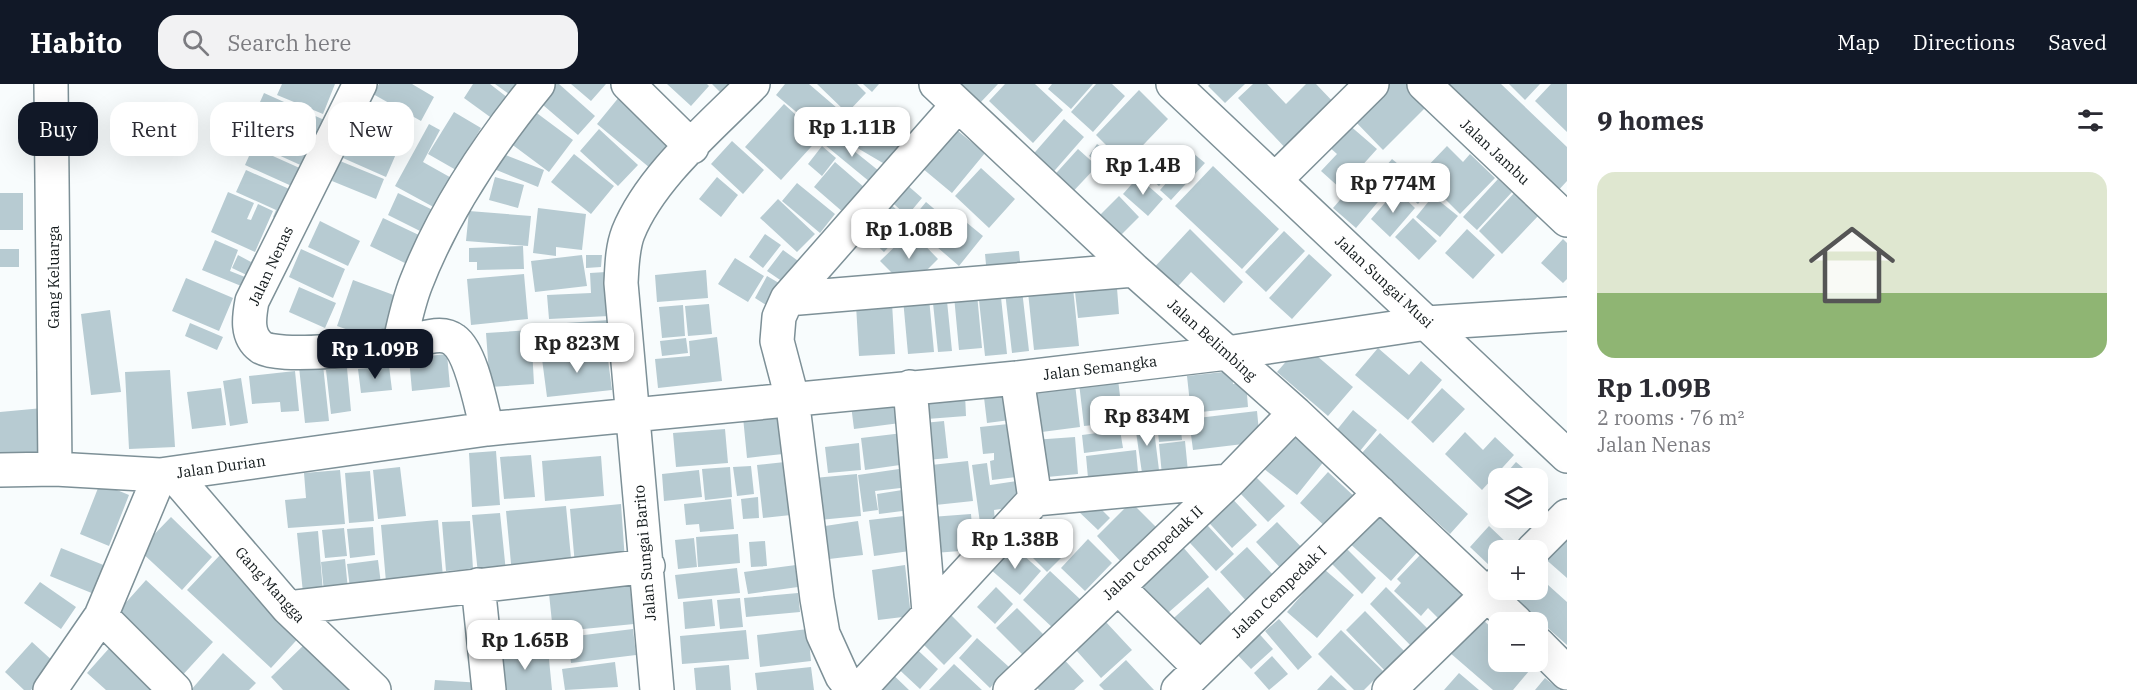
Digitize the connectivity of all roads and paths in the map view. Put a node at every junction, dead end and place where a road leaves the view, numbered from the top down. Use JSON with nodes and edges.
{"nodes":[{"id":1,"x":51,"y":84,"type":"edge"},
{"id":2,"x":360,"y":84,"type":"edge"},
{"id":3,"x":538,"y":84,"type":"edge"},
{"id":4,"x":628,"y":84,"type":"edge"},
{"id":5,"x":753,"y":84,"type":"edge"},
{"id":6,"x":1173,"y":84,"type":"edge"},
{"id":7,"x":1372,"y":84,"type":"edge"},
{"id":8,"x":1424,"y":84,"type":"edge"},
{"id":9,"x":946,"y":95,"type":"edge"},
{"id":10,"x":692,"y":147,"type":"junction"},
{"id":11,"x":1275,"y":180,"type":"junction"},
{"id":12,"x":1567,"y":220,"type":"edge"},
{"id":13,"x":1134,"y":270,"type":"junction"},
{"id":14,"x":787,"y":299,"type":"junction"},
{"id":15,"x":1567,"y":314,"type":"edge"},
{"id":16,"x":1427,"y":323,"type":"junction"},
{"id":17,"x":399,"y":345,"type":"junction"},
{"id":18,"x":1227,"y":353,"type":"junction"},
{"id":19,"x":1017,"y":378,"type":"junction"},
{"id":20,"x":910,"y":387,"type":"junction"},
{"id":21,"x":792,"y":398,"type":"junction"},
{"id":22,"x":1295,"y":413,"type":"junction"},
{"id":23,"x":633,"y":417,"type":"junction"},
{"id":24,"x":487,"y":429,"type":"junction"},
{"id":25,"x":1567,"y":456,"type":"edge"},
{"id":26,"x":56,"y":469,"type":"junction"},
{"id":27,"x":0,"y":470,"type":"edge"},
{"id":28,"x":166,"y":474,"type":"junction"},
{"id":29,"x":1229,"y":481,"type":"junction"},
{"id":30,"x":1380,"y":493,"type":"junction"},
{"id":31,"x":1035,"y":499,"type":"junction"},
{"id":32,"x":1567,"y":516,"type":"edge"},
{"id":33,"x":1543,"y":540,"type":"edge"},
{"id":34,"x":648,"y":566,"type":"junction"},
{"id":35,"x":478,"y":585,"type":"junction"},
{"id":36,"x":1488,"y":586,"type":"edge"},
{"id":37,"x":1118,"y":587,"type":"junction"},
{"id":38,"x":1488,"y":595,"type":"edge"},
{"id":39,"x":288,"y":608,"type":"junction"},
{"id":40,"x":929,"y":612,"type":"junction"},
{"id":41,"x":101,"y":616,"type":"junction"},
{"id":42,"x":1548,"y":654,"type":"edge"},
{"id":43,"x":1567,"y":672,"type":"edge"},
{"id":44,"x":1189,"y":679,"type":"edge"},
{"id":45,"x":50,"y":690,"type":"edge"},
{"id":46,"x":176,"y":690,"type":"edge"},
{"id":47,"x":374,"y":690,"type":"edge"},
{"id":48,"x":489,"y":690,"type":"edge"},
{"id":49,"x":657,"y":690,"type":"edge"},
{"id":50,"x":853,"y":690,"type":"edge"},
{"id":51,"x":859,"y":690,"type":"edge"},
{"id":52,"x":1010,"y":690,"type":"edge"},
{"id":53,"x":1389,"y":690,"type":"edge"}],
"edges":[{"from":1,"to":26,"type":"street","name":"Gang Keluarga"},
{"from":2,"to":17,"type":"street","name":"Jalan Nenas"},
{"from":3,"to":17,"type":"street"},
{"from":4,"to":10,"type":"street"},
{"from":5,"to":10,"type":"street","name":"Jalan Sungai Barito"},
{"from":6,"to":11,"type":"street","name":"Jalan Sungai Musi"},
{"from":7,"to":11,"type":"street"},
{"from":8,"to":12,"type":"street","name":"Jalan Jambu"},
{"from":9,"to":13,"type":"street","name":"Jalan Belimbing"},
{"from":9,"to":14,"type":"street"},
{"from":10,"to":23,"type":"street","name":"Jalan Sungai Barito"},
{"from":11,"to":16,"type":"street","name":"Jalan Sungai Musi"},
{"from":13,"to":14,"type":"street"},
{"from":13,"to":18,"type":"street","name":"Jalan Belimbing"},
{"from":14,"to":21,"type":"street"},
{"from":15,"to":16,"type":"street","name":"Jalan Semangka"},
{"from":16,"to":18,"type":"street","name":"Jalan Semangka"},
{"from":16,"to":25,"type":"street","name":"Jalan Sungai Musi"},
{"from":17,"to":24,"type":"street","name":"Jalan Nenas"},
{"from":18,"to":19,"type":"street","name":"Jalan Semangka"},
{"from":18,"to":22,"type":"street","name":"Jalan Belimbing"},
{"from":19,"to":20,"type":"street","name":"Jalan Semangka"},
{"from":19,"to":31,"type":"street"},
{"from":20,"to":21,"type":"street","name":"Jalan Semangka"},
{"from":20,"to":40,"type":"street"},
{"from":21,"to":23,"type":"street","name":"Jalan Semangka"},
{"from":21,"to":50,"type":"street"},
{"from":22,"to":29,"type":"street","name":"Jalan Cempedak II"},
{"from":22,"to":30,"type":"street","name":"Jalan Belimbing"},
{"from":23,"to":24,"type":"street"},
{"from":23,"to":34,"type":"street","name":"Jalan Sungai Barito"},
{"from":24,"to":28,"type":"street","name":"Jalan Durian"},
{"from":26,"to":27,"type":"street"},
{"from":26,"to":28,"type":"street"},
{"from":28,"to":39,"type":"street","name":"Gang Mangga"},
{"from":28,"to":41,"type":"street","name":"Jalan Durian"},
{"from":29,"to":31,"type":"street"},
{"from":29,"to":37,"type":"street","name":"Jalan Cempedak II"},
{"from":30,"to":36,"type":"street","name":"Jalan Belimbing"},
{"from":30,"to":44,"type":"street","name":"Jalan Cempedak I"},
{"from":31,"to":40,"type":"street"},
{"from":32,"to":33,"type":"street"},
{"from":34,"to":35,"type":"street"},
{"from":34,"to":49,"type":"street","name":"Jalan Sungai Barito"},
{"from":35,"to":39,"type":"street"},
{"from":35,"to":48,"type":"street"},
{"from":37,"to":44,"type":"street"},
{"from":37,"to":52,"type":"street","name":"Jalan Cempedak II"},
{"from":38,"to":53,"type":"street"},
{"from":39,"to":47,"type":"street","name":"Gang Mangga"},
{"from":40,"to":51,"type":"street"},
{"from":41,"to":45,"type":"street","name":"Jalan Durian"},
{"from":41,"to":46,"type":"street"},
{"from":42,"to":43,"type":"street"}]}
